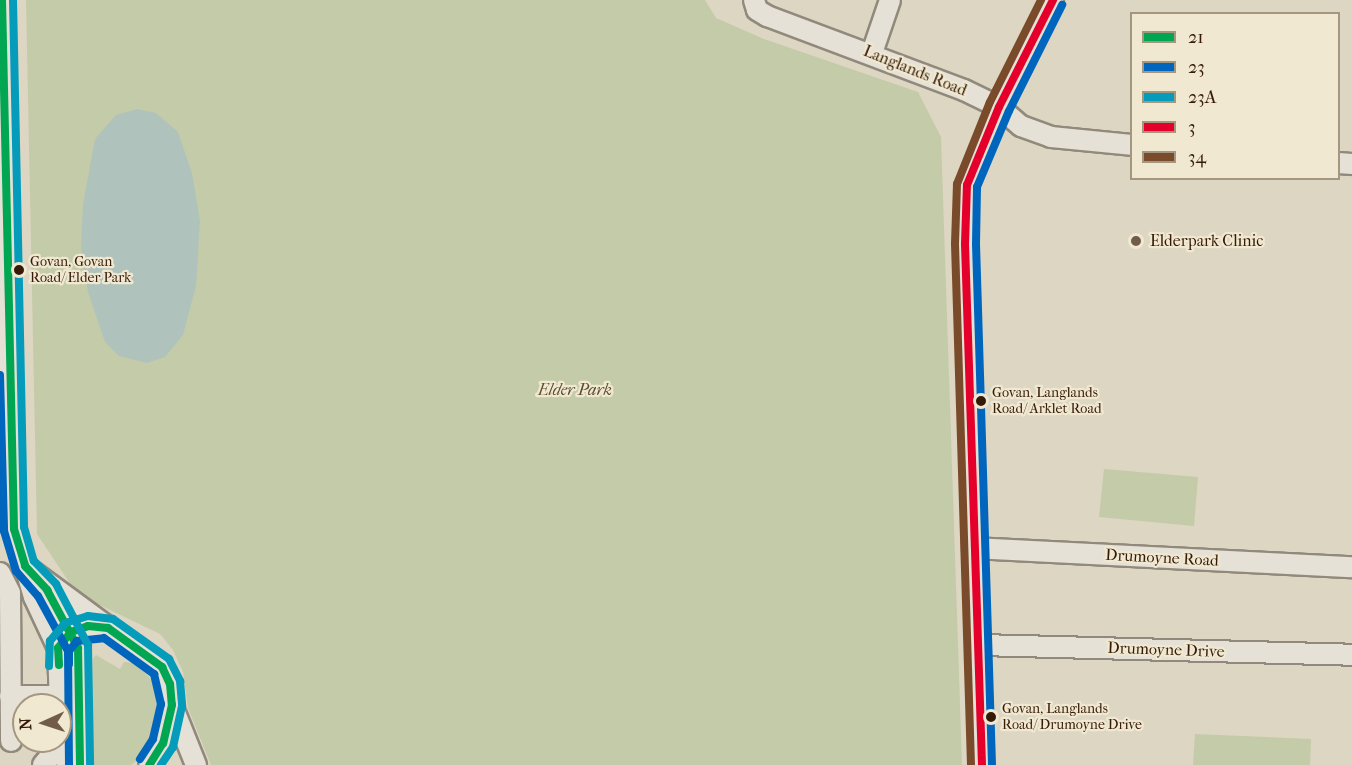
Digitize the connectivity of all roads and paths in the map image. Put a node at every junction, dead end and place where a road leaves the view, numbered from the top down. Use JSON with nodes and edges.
{"nodes":[{"id":1,"x":2,"y":0,"type":"edge"},
{"id":2,"x":754,"y":0,"type":"edge"},
{"id":3,"x":890,"y":0,"type":"edge"},
{"id":4,"x":1053,"y":0,"type":"edge"},
{"id":5,"x":872,"y":53,"type":"junction"},
{"id":6,"x":999,"y":107,"type":"junction"},
{"id":7,"x":1130,"y":145,"type":"edge"},
{"id":8,"x":973,"y":548,"type":"junction"},
{"id":9,"x":25,"y":566,"type":"junction"},
{"id":10,"x":1352,"y":567,"type":"edge"},
{"id":11,"x":3,"y":576,"type":"edge"},
{"id":12,"x":108,"y":628,"type":"junction"},
{"id":13,"x":71,"y":632,"type":"junction"},
{"id":14,"x":980,"y":645,"type":"junction"},
{"id":15,"x":58,"y":648,"type":"junction"},
{"id":16,"x":1352,"y":655,"type":"edge"},
{"id":17,"x":60,"y":693,"type":"edge"},
{"id":18,"x":10,"y":696,"type":"joint"},
{"id":19,"x":172,"y":705,"type":"junction"},
{"id":20,"x":11,"y":741,"type":"dead end"},
{"id":21,"x":52,"y":753,"type":"edge"},
{"id":22,"x":43,"y":765,"type":"edge"},
{"id":23,"x":80,"y":765,"type":"edge"},
{"id":24,"x":149,"y":765,"type":"edge"},
{"id":25,"x":196,"y":765,"type":"edge"},
{"id":26,"x":982,"y":765,"type":"edge"}],
"edges":[{"from":1,"to":9,"type":"street"},
{"from":2,"to":5,"type":"street","name":"Langlands Road"},
{"from":3,"to":5,"type":"street"},
{"from":4,"to":6,"type":"street"},
{"from":5,"to":6,"type":"street","name":"Langlands Road"},
{"from":6,"to":7,"type":"street","name":"Langlands Road"},
{"from":6,"to":8,"type":"street"},
{"from":8,"to":10,"type":"street","name":"Drumoyne Road"},
{"from":8,"to":14,"type":"street"},
{"from":9,"to":12,"type":"street"},
{"from":9,"to":13,"type":"street"},
{"from":9,"to":15,"type":"street"},
{"from":11,"to":18,"type":"street"},
{"from":12,"to":13,"type":"street"},
{"from":12,"to":19,"type":"street"},
{"from":13,"to":15,"type":"street"},
{"from":13,"to":23,"type":"street"},
{"from":14,"to":16,"type":"street","name":"Drumoyne Drive"},
{"from":14,"to":26,"type":"street"},
{"from":15,"to":17,"type":"street"},
{"from":18,"to":20,"type":"street"},
{"from":19,"to":24,"type":"street"},
{"from":19,"to":25,"type":"street"},
{"from":21,"to":22,"type":"street"}]}
